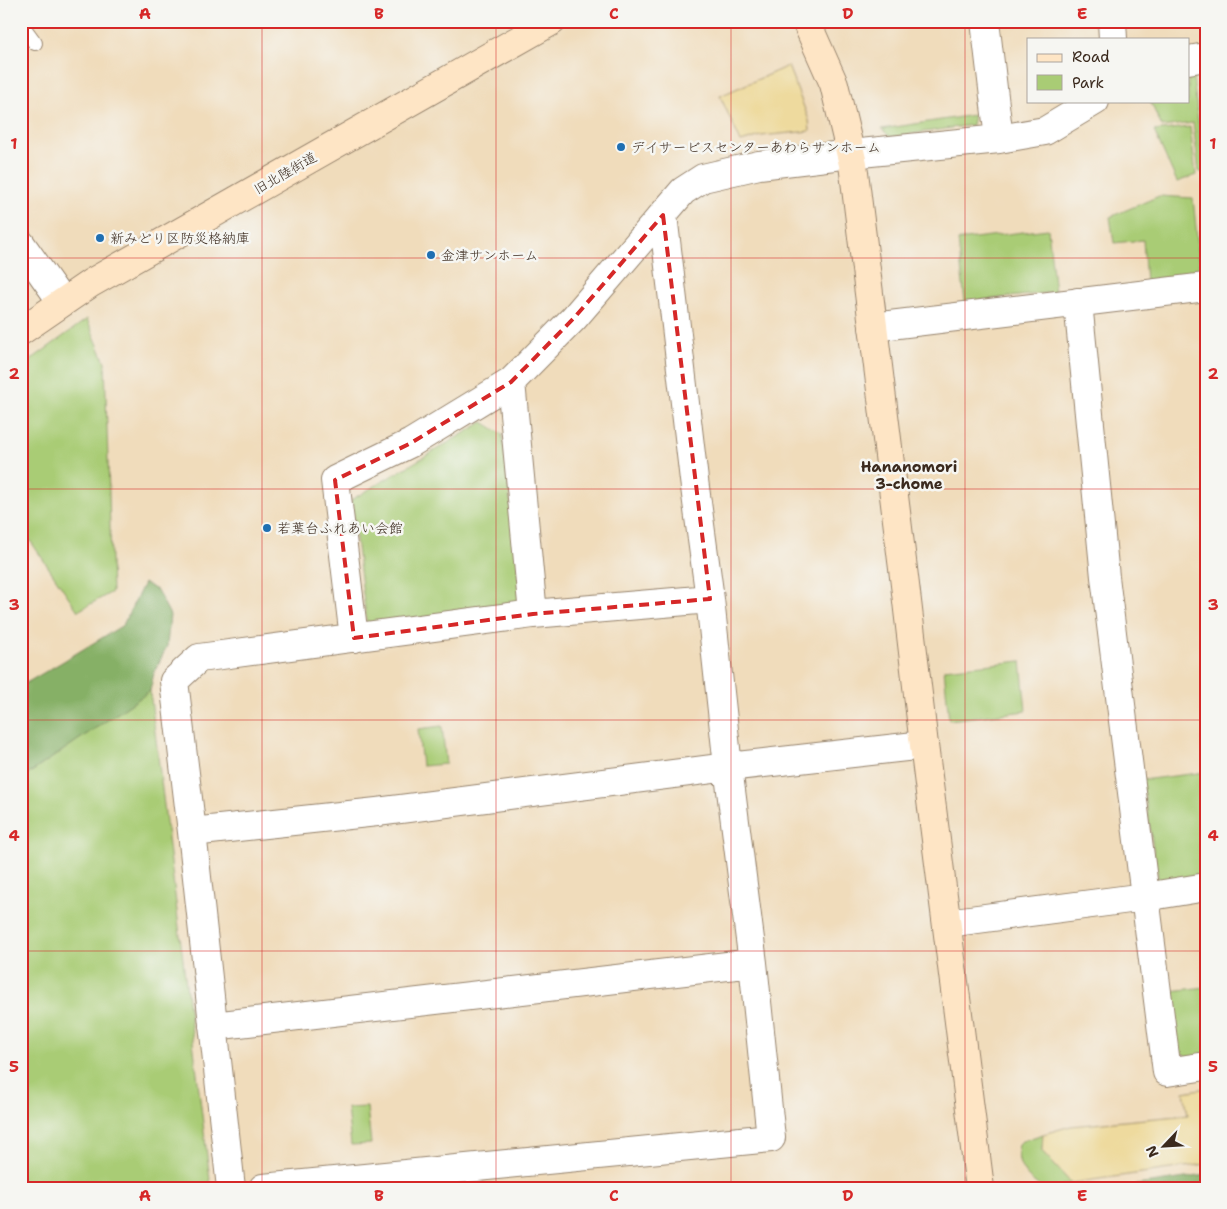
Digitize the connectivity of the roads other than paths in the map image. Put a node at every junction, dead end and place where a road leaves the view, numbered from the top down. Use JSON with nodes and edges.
{"nodes":[{"id":1,"x":552,"y":21,"type":"edge"},
{"id":2,"x":806,"y":21,"type":"edge"},
{"id":3,"x":986,"y":21,"type":"edge"},
{"id":4,"x":1112,"y":21,"type":"edge"},
{"id":5,"x":21,"y":24,"type":"edge"},
{"id":6,"x":1112,"y":38,"type":"edge"},
{"id":7,"x":35,"y":43,"type":"dead end"},
{"id":8,"x":1206,"y":57,"type":"edge"},
{"id":9,"x":1190,"y":60,"type":"edge"},
{"id":10,"x":1093,"y":102,"type":"edge"},
{"id":11,"x":1000,"y":139,"type":"junction"},
{"id":12,"x":851,"y":154,"type":"junction"},
{"id":13,"x":663,"y":215,"type":"junction"},
{"id":14,"x":21,"y":244,"type":"edge"},
{"id":15,"x":1206,"y":287,"type":"edge"},
{"id":16,"x":62,"y":302,"type":"junction"},
{"id":17,"x":1078,"y":302,"type":"junction"},
{"id":18,"x":873,"y":327,"type":"junction"},
{"id":19,"x":21,"y":331,"type":"edge"},
{"id":20,"x":510,"y":382,"type":"junction"},
{"id":21,"x":710,"y":599,"type":"junction"},
{"id":22,"x":533,"y":614,"type":"junction"},
{"id":23,"x":354,"y":638,"type":"junction"},
{"id":24,"x":924,"y":745,"type":"junction"},
{"id":25,"x":728,"y":767,"type":"junction"},
{"id":26,"x":192,"y":832,"type":"junction"},
{"id":27,"x":1206,"y":887,"type":"edge"},
{"id":28,"x":1146,"y":897,"type":"junction"},
{"id":29,"x":947,"y":923,"type":"junction"},
{"id":30,"x":753,"y":963,"type":"junction"},
{"id":31,"x":213,"y":1026,"type":"junction"},
{"id":32,"x":1206,"y":1066,"type":"edge"},
{"id":33,"x":231,"y":1188,"type":"edge"},
{"id":34,"x":263,"y":1188,"type":"edge"},
{"id":35,"x":980,"y":1188,"type":"edge"}],
"edges":[{"from":1,"to":16,"type":"street","name":"旧北陸街道"},
{"from":2,"to":12,"type":"street"},
{"from":3,"to":11,"type":"street"},
{"from":4,"to":6,"type":"street"},
{"from":5,"to":7,"type":"lane"},
{"from":8,"to":9,"type":"street"},
{"from":10,"to":11,"type":"street"},
{"from":11,"to":12,"type":"street"},
{"from":12,"to":13,"type":"street"},
{"from":12,"to":18,"type":"street"},
{"from":13,"to":20,"type":"street"},
{"from":13,"to":21,"type":"street"},
{"from":14,"to":16,"type":"street"},
{"from":15,"to":17,"type":"street"},
{"from":16,"to":19,"type":"street","name":"旧北陸街道"},
{"from":17,"to":18,"type":"street"},
{"from":17,"to":28,"type":"street"},
{"from":18,"to":24,"type":"street"},
{"from":20,"to":22,"type":"street"},
{"from":20,"to":23,"type":"street"},
{"from":21,"to":22,"type":"street"},
{"from":21,"to":25,"type":"street"},
{"from":22,"to":23,"type":"street"},
{"from":23,"to":26,"type":"street"},
{"from":24,"to":25,"type":"street"},
{"from":24,"to":29,"type":"street"},
{"from":25,"to":26,"type":"street"},
{"from":25,"to":30,"type":"street"},
{"from":26,"to":31,"type":"street"},
{"from":27,"to":28,"type":"street"},
{"from":28,"to":29,"type":"street"},
{"from":28,"to":32,"type":"street"},
{"from":29,"to":35,"type":"street"},
{"from":30,"to":31,"type":"street"},
{"from":30,"to":34,"type":"street"},
{"from":31,"to":33,"type":"street"}]}
